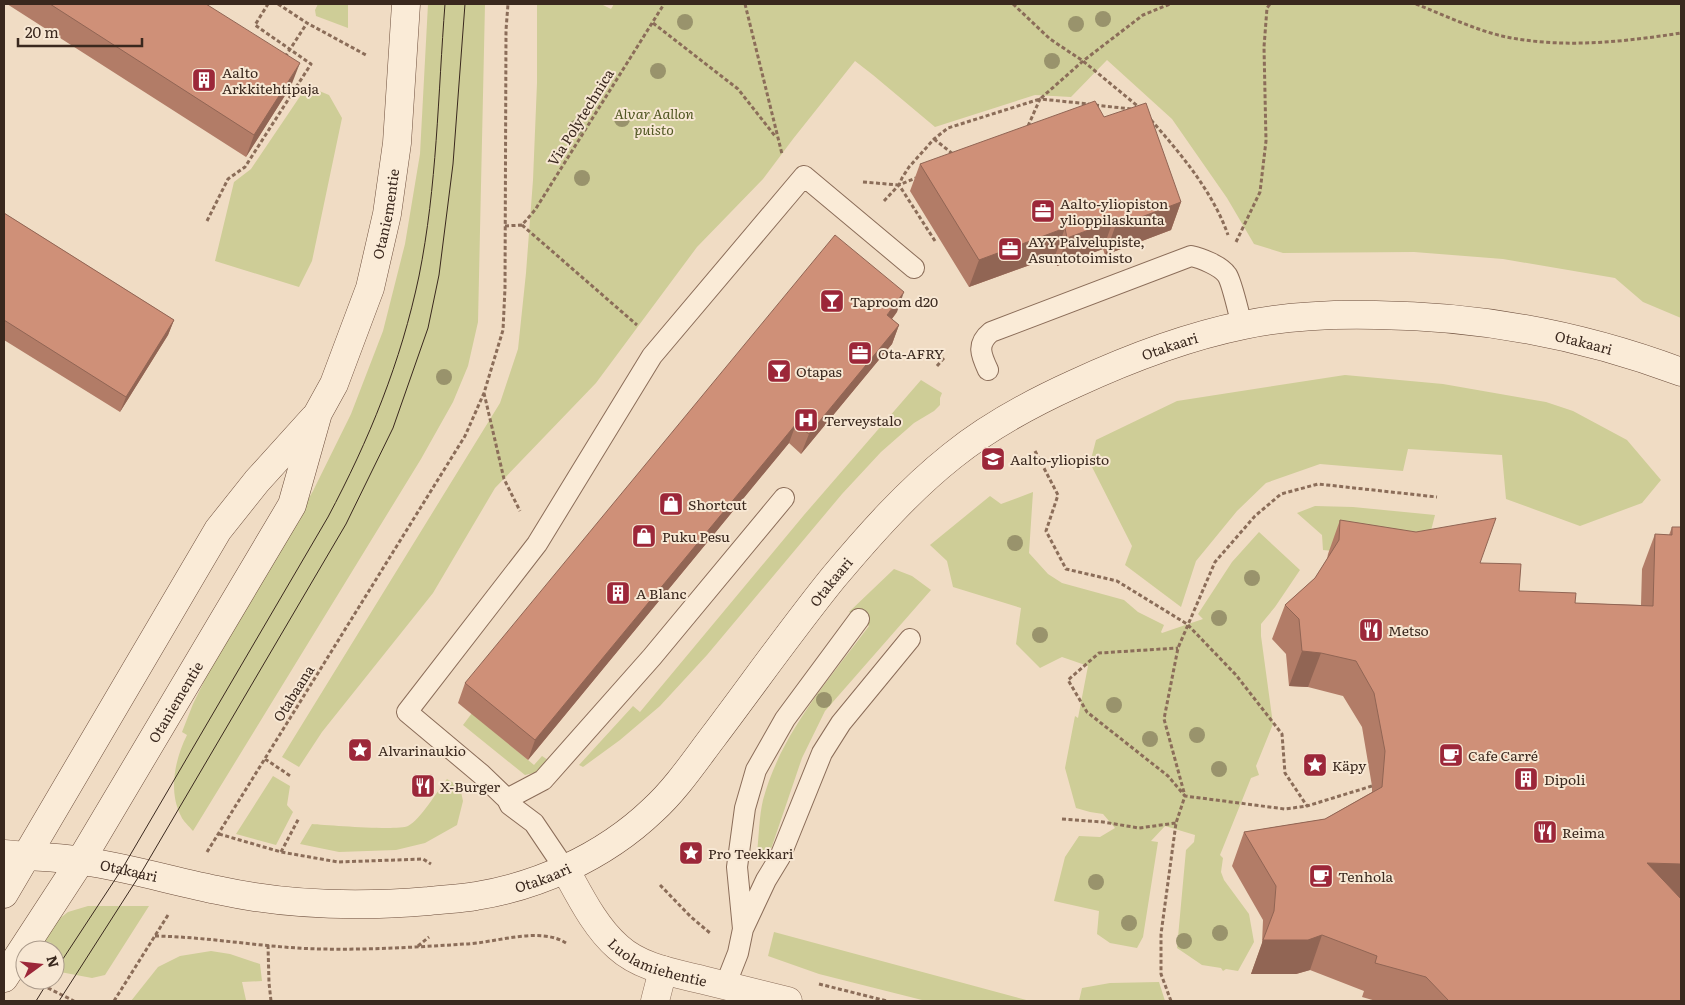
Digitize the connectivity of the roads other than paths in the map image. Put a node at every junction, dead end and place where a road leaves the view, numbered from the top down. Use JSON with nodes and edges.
{"nodes":[{"id":1,"x":406,"y":4,"type":"edge"},
{"id":2,"x":914,"y":268,"type":"dead end"},
{"id":3,"x":1242,"y":325,"type":"junction"},
{"id":4,"x":988,"y":370,"type":"dead end"},
{"id":5,"x":1681,"y":372,"type":"edge"},
{"id":6,"x":318,"y":413,"type":"junction"},
{"id":7,"x":784,"y":498,"type":"dead end"},
{"id":8,"x":859,"y":619,"type":"dead end"},
{"id":9,"x":910,"y":639,"type":"dead end"},
{"id":10,"x":507,"y":799,"type":"junction"},
{"id":11,"x":15,"y":855,"type":"edge"},
{"id":12,"x":81,"y":860,"type":"junction"},
{"id":13,"x":566,"y":869,"type":"junction"},
{"id":14,"x":4,"y":894,"type":"edge"},
{"id":15,"x":743,"y":928,"type":"junction"},
{"id":16,"x":663,"y":970,"type":"junction"},
{"id":17,"x":4,"y":978,"type":"edge"},
{"id":18,"x":726,"y":986,"type":"junction"},
{"id":19,"x":655,"y":1001,"type":"edge"},
{"id":20,"x":788,"y":1001,"type":"edge"}],
"edges":[{"from":1,"to":6,"type":"street","name":"Otaniementie"},
{"from":2,"to":10,"type":"lane"},
{"from":3,"to":4,"type":"lane"},
{"from":3,"to":5,"type":"street","name":"Otakaari"},
{"from":3,"to":13,"type":"street","name":"Otakaari"},
{"from":6,"to":11,"type":"street","name":"Otaniementie"},
{"from":6,"to":12,"type":"street","name":"Otaniementie"},
{"from":7,"to":10,"type":"lane"},
{"from":8,"to":15,"type":"lane"},
{"from":9,"to":15,"type":"lane"},
{"from":10,"to":13,"type":"lane"},
{"from":11,"to":12,"type":"street","name":"Otakaari"},
{"from":11,"to":14,"type":"street","name":"Otaniementie"},
{"from":12,"to":13,"type":"street","name":"Otakaari"},
{"from":12,"to":17,"type":"street","name":"Otaniementie"},
{"from":13,"to":16,"type":"street","name":"Luolamiehentie"},
{"from":15,"to":18,"type":"lane"},
{"from":16,"to":18,"type":"street","name":"Luolamiehentie"},
{"from":16,"to":19,"type":"street"},
{"from":18,"to":20,"type":"street","name":"Luolamiehentie"}]}
